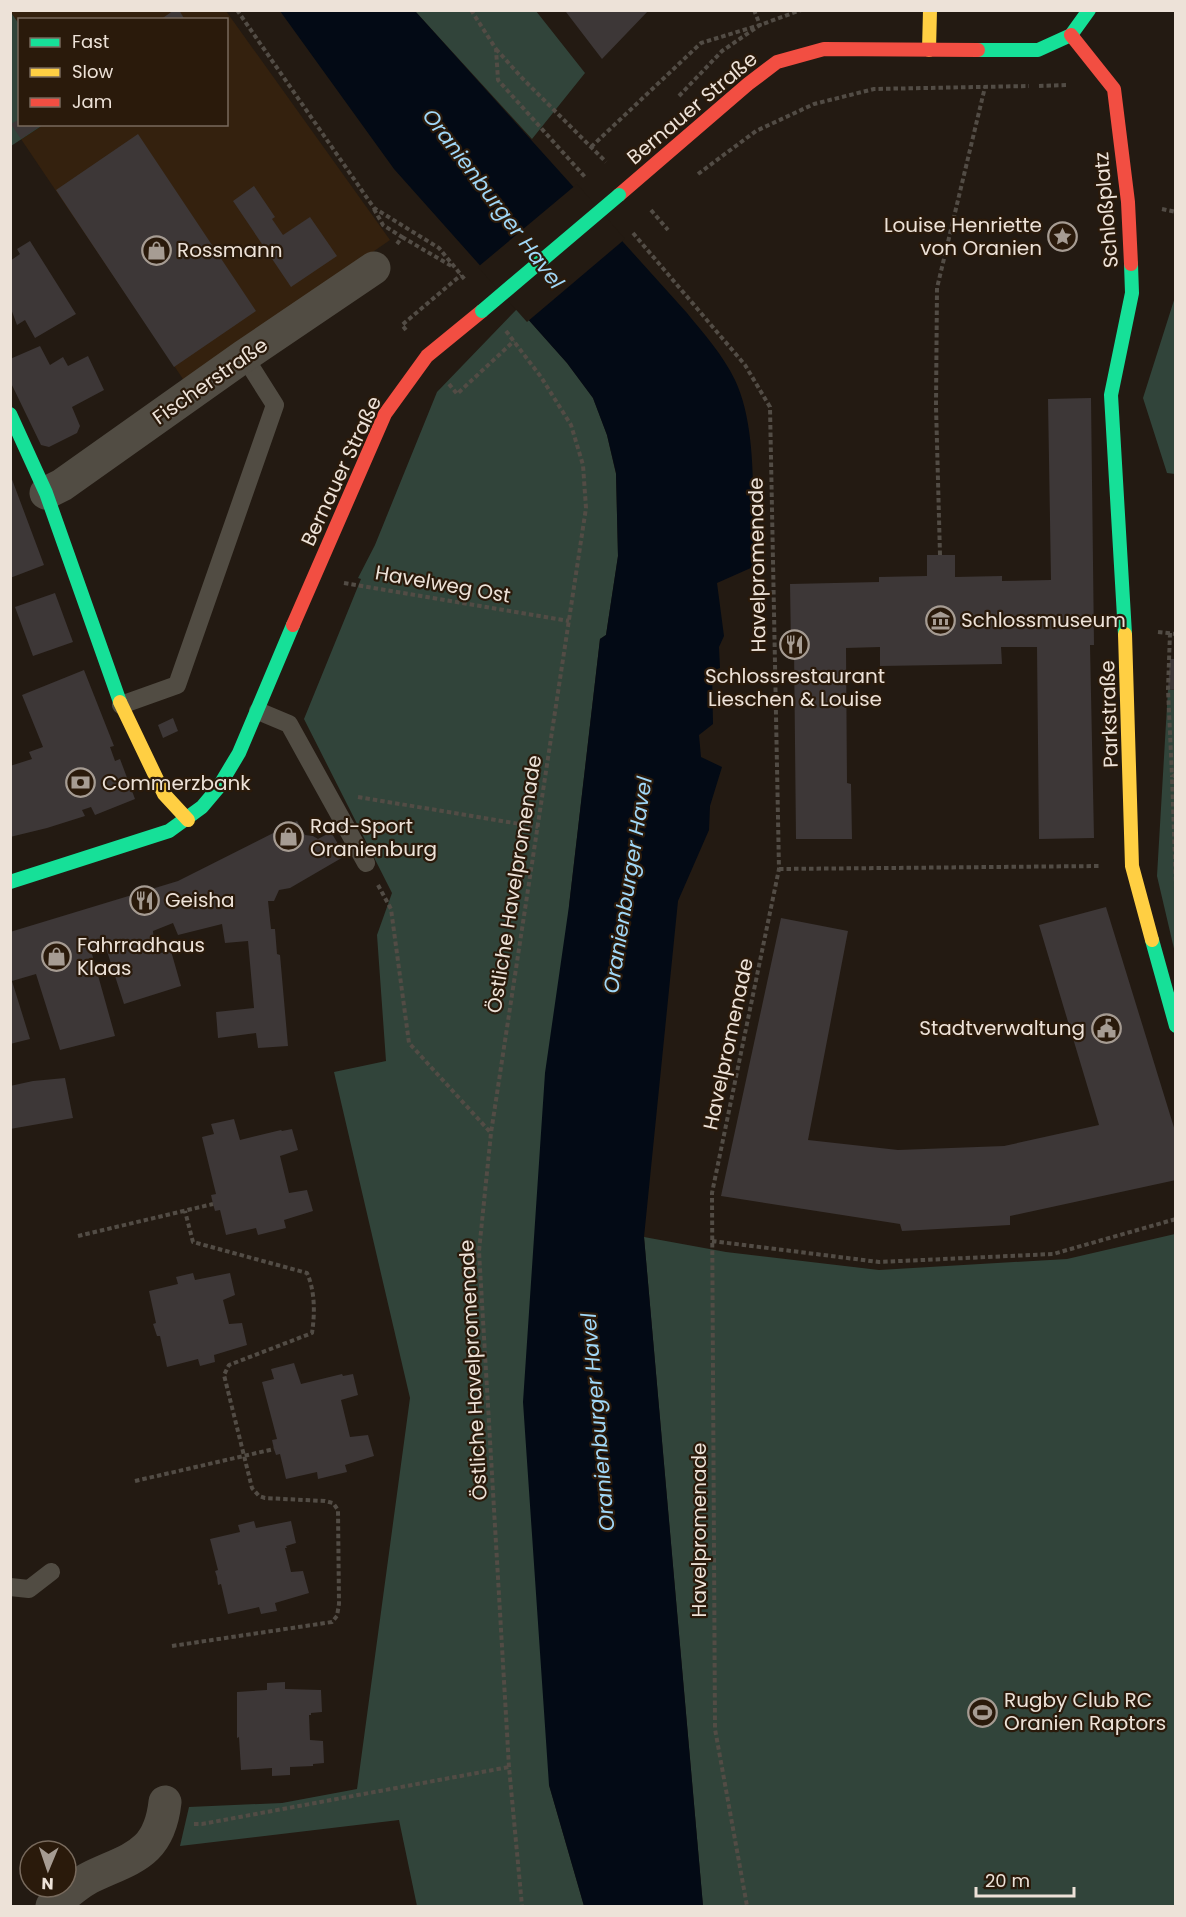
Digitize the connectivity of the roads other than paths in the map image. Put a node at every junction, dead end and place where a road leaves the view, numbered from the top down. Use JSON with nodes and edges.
{"nodes":[{"id":1,"x":930,"y":10,"type":"edge"},
{"id":2,"x":1089,"y":10,"type":"edge"},
{"id":3,"x":1071,"y":35,"type":"junction"},
{"id":4,"x":929,"y":50,"type":"junction"},
{"id":5,"x":374,"y":268,"type":"dead end"},
{"id":6,"x":244,"y":356,"type":"junction"},
{"id":7,"x":1111,"y":396,"type":"joint"},
{"id":8,"x":10,"y":414,"type":"edge"},
{"id":9,"x":46,"y":493,"type":"junction"},
{"id":10,"x":121,"y":705,"type":"junction"},
{"id":11,"x":258,"y":711,"type":"junction"},
{"id":12,"x":188,"y":820,"type":"junction"},
{"id":13,"x":366,"y":863,"type":"road end"},
{"id":14,"x":10,"y":882,"type":"edge"},
{"id":15,"x":1176,"y":1026,"type":"edge"},
{"id":16,"x":51,"y":1572,"type":"dead end"},
{"id":17,"x":10,"y":1587,"type":"edge"},
{"id":18,"x":164,"y":1813,"type":"road end"},
{"id":19,"x":52,"y":1906,"type":"edge"}],
"edges":[{"from":1,"to":4,"type":"main road"},
{"from":2,"to":3,"type":"main road"},
{"from":3,"to":4,"type":"main road"},
{"from":3,"to":7,"type":"main road","name":"Schloßplatz"},
{"from":4,"to":11,"type":"main road","name":"Bernauer Straße","bridge":true},
{"from":5,"to":6,"type":"street","name":"Fischerstraße"},
{"from":6,"to":9,"type":"street","name":"Fischerstraße"},
{"from":6,"to":10,"type":"lane"},
{"from":7,"to":15,"type":"main road","name":"Parkstraße"},
{"from":8,"to":9,"type":"main road"},
{"from":9,"to":10,"type":"main road"},
{"from":10,"to":12,"type":"main road"},
{"from":11,"to":12,"type":"main road","name":"Bernauer Straße"},
{"from":11,"to":13,"type":"lane"},
{"from":12,"to":14,"type":"main road","name":"Bernauer Straße"},
{"from":16,"to":17,"type":"lane"},
{"from":18,"to":19,"type":"street"}]}
